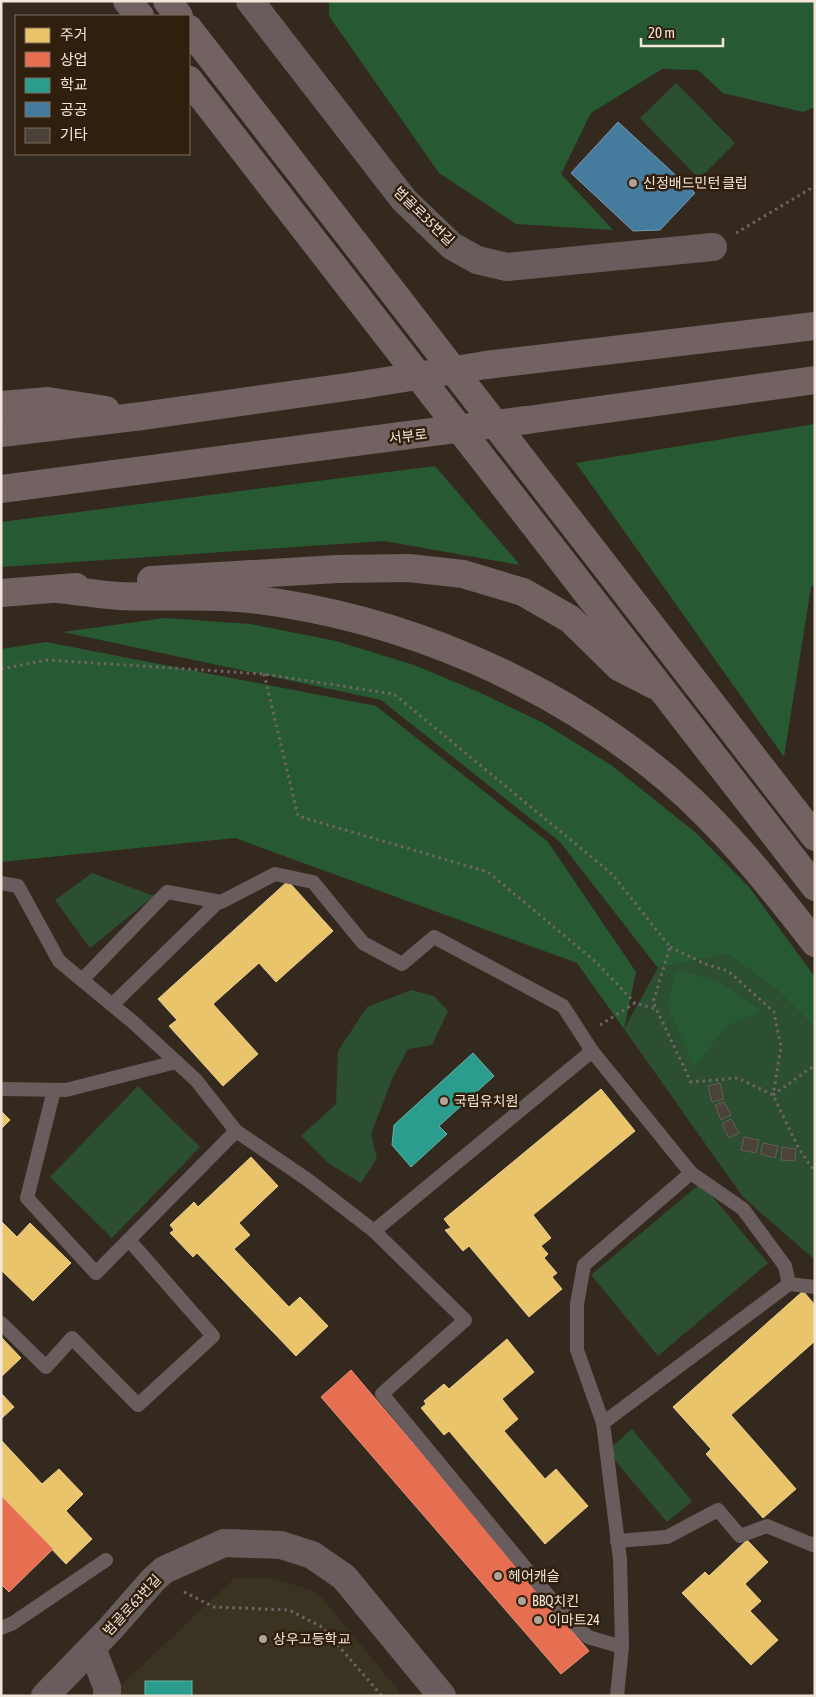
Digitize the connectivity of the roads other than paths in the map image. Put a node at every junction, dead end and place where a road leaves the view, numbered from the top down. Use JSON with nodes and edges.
{"nodes":[{"id":1,"x":127,"y":1,"type":"edge"},
{"id":2,"x":167,"y":1,"type":"edge"},
{"id":3,"x":250,"y":1,"type":"edge"},
{"id":4,"x":139,"y":15,"type":"edge"},
{"id":5,"x":178,"y":15,"type":"edge"},
{"id":6,"x":190,"y":30,"type":"edge"},
{"id":7,"x":190,"y":81,"type":"edge"},
{"id":8,"x":713,"y":247,"type":"road end"},
{"id":9,"x":815,"y":326,"type":"edge"},
{"id":10,"x":815,"y":380,"type":"edge"},
{"id":11,"x":1,"y":405,"type":"edge"},
{"id":12,"x":142,"y":416,"type":"junction"},
{"id":13,"x":1,"y":432,"type":"edge"},
{"id":14,"x":1,"y":489,"type":"edge"},
{"id":15,"x":58,"y":589,"type":"junction"},
{"id":16,"x":1,"y":593,"type":"edge"},
{"id":17,"x":662,"y":690,"type":"junction"},
{"id":18,"x":815,"y":838,"type":"edge"},
{"id":19,"x":1,"y":883,"type":"edge"},
{"id":20,"x":815,"y":887,"type":"edge"},
{"id":21,"x":218,"y":902,"type":"junction"},
{"id":22,"x":815,"y":943,"type":"edge"},
{"id":23,"x":82,"y":980,"type":"junction"},
{"id":24,"x":112,"y":1005,"type":"junction"},
{"id":25,"x":592,"y":1051,"type":"junction"},
{"id":26,"x":176,"y":1062,"type":"junction"},
{"id":27,"x":1,"y":1090,"type":"edge"},
{"id":28,"x":54,"y":1090,"type":"junction"},
{"id":29,"x":236,"y":1131,"type":"junction"},
{"id":30,"x":691,"y":1173,"type":"junction"},
{"id":31,"x":374,"y":1231,"type":"junction"},
{"id":32,"x":129,"y":1240,"type":"junction"},
{"id":33,"x":789,"y":1284,"type":"junction"},
{"id":34,"x":815,"y":1287,"type":"edge"},
{"id":35,"x":1,"y":1323,"type":"edge"},
{"id":36,"x":603,"y":1423,"type":"junction"},
{"id":37,"x":618,"y":1541,"type":"junction"},
{"id":38,"x":815,"y":1543,"type":"edge"},
{"id":39,"x":106,"y":1560,"type":"dead end"},
{"id":40,"x":1,"y":1628,"type":"edge"},
{"id":41,"x":622,"y":1647,"type":"junction"},
{"id":42,"x":92,"y":1648,"type":"junction"},
{"id":43,"x":45,"y":1696,"type":"edge"},
{"id":44,"x":107,"y":1696,"type":"edge"},
{"id":45,"x":442,"y":1696,"type":"edge"},
{"id":46,"x":617,"y":1696,"type":"edge"}],
"edges":[{"from":1,"to":4,"type":"highway"},
{"from":2,"to":5,"type":"highway"},
{"from":3,"to":8,"type":"street","name":"범골로35번길"},
{"from":6,"to":18,"type":"highway"},
{"from":7,"to":17,"type":"highway"},
{"from":9,"to":12,"type":"highway","bridge":true},
{"from":10,"to":14,"type":"highway","name":"서부로","bridge":true},
{"from":11,"to":12,"type":"highway"},
{"from":12,"to":13,"type":"highway"},
{"from":15,"to":16,"type":"highway"},
{"from":15,"to":17,"type":"highway"},
{"from":15,"to":22,"type":"highway"},
{"from":17,"to":20,"type":"highway"},
{"from":19,"to":23,"type":"lane"},
{"from":21,"to":23,"type":"lane"},
{"from":21,"to":24,"type":"lane"},
{"from":21,"to":25,"type":"lane"},
{"from":23,"to":24,"type":"lane"},
{"from":24,"to":26,"type":"lane"},
{"from":25,"to":30,"type":"lane"},
{"from":25,"to":31,"type":"lane"},
{"from":26,"to":28,"type":"lane"},
{"from":26,"to":29,"type":"lane"},
{"from":27,"to":28,"type":"lane"},
{"from":28,"to":32,"type":"lane"},
{"from":29,"to":31,"type":"lane"},
{"from":29,"to":32,"type":"lane"},
{"from":30,"to":33,"type":"lane"},
{"from":30,"to":36,"type":"lane"},
{"from":31,"to":41,"type":"lane"},
{"from":32,"to":35,"type":"lane"},
{"from":33,"to":34,"type":"lane"},
{"from":33,"to":36,"type":"lane"},
{"from":36,"to":37,"type":"lane"},
{"from":37,"to":38,"type":"lane"},
{"from":37,"to":41,"type":"lane"},
{"from":39,"to":40,"type":"lane"},
{"from":41,"to":46,"type":"lane"},
{"from":42,"to":43,"type":"street","name":"범골로63번길"},
{"from":42,"to":44,"type":"street"},
{"from":42,"to":45,"type":"street","name":"범골로63번길"}]}
